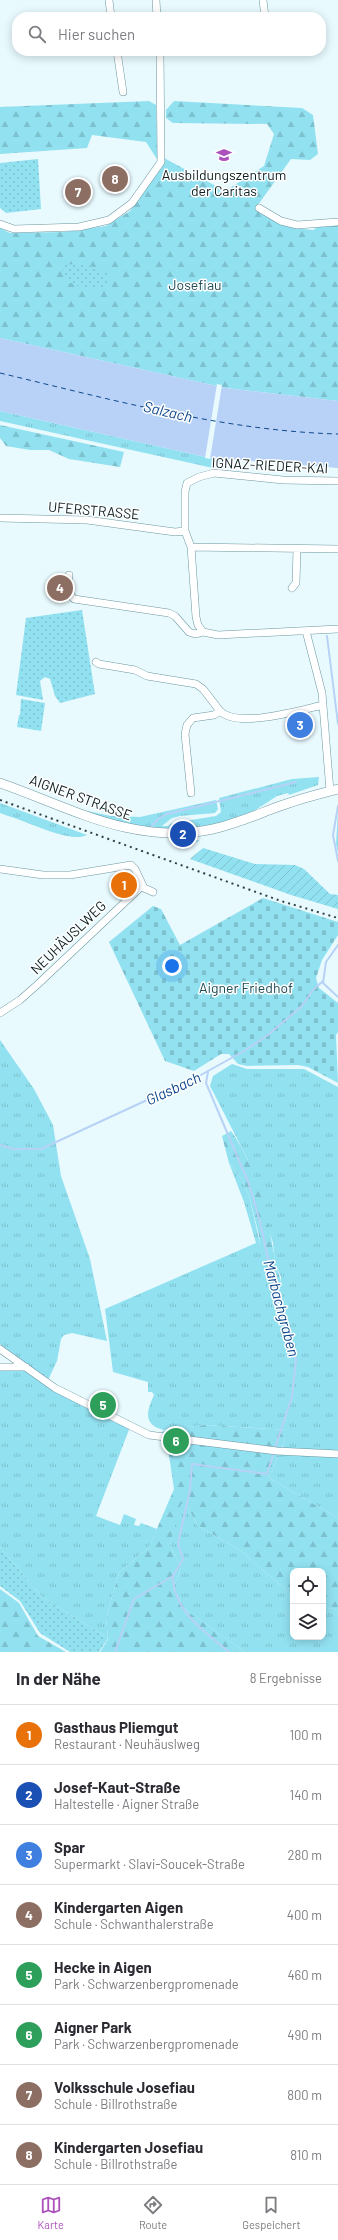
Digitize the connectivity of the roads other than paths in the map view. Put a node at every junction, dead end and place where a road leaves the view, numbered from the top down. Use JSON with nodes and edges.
{"nodes":[{"id":1,"x":109,"y":0,"type":"edge"},
{"id":2,"x":156,"y":0,"type":"edge"},
{"id":3,"x":263,"y":0,"type":"edge"},
{"id":4,"x":110,"y":12,"type":"edge"},
{"id":5,"x":157,"y":12,"type":"edge"},
{"id":6,"x":264,"y":12,"type":"edge"},
{"id":7,"x":118,"y":56,"type":"edge"},
{"id":8,"x":160,"y":56,"type":"edge"},
{"id":9,"x":123,"y":92,"type":"dead end"},
{"id":10,"x":259,"y":208,"type":"dead end"},
{"id":11,"x":338,"y":222,"type":"edge"},
{"id":12,"x":0,"y":224,"type":"edge"},
{"id":13,"x":338,"y":481,"type":"edge"},
{"id":14,"x":0,"y":518,"type":"edge"},
{"id":15,"x":185,"y":531,"type":"junction"},
{"id":16,"x":191,"y":547,"type":"junction"},
{"id":17,"x":297,"y":548,"type":"junction"},
{"id":18,"x":338,"y":549,"type":"edge"},
{"id":19,"x":69,"y":575,"type":"dead end"},
{"id":20,"x":292,"y":588,"type":"dead end"},
{"id":21,"x":338,"y":629,"type":"edge"},
{"id":22,"x":306,"y":631,"type":"junction"},
{"id":23,"x":203,"y":632,"type":"junction"},
{"id":24,"x":96,"y":662,"type":"dead end"},
{"id":25,"x":323,"y":705,"type":"junction"},
{"id":26,"x":220,"y":712,"type":"junction"},
{"id":27,"x":0,"y":783,"type":"edge"},
{"id":28,"x":334,"y":790,"type":"edge"},
{"id":29,"x":191,"y":793,"type":"dead end"},
{"id":30,"x":0,"y":869,"type":"edge"},
{"id":31,"x":142,"y":886,"type":"junction"},
{"id":32,"x":153,"y":892,"type":"dead end"},
{"id":33,"x":0,"y":1013,"type":"edge"},
{"id":34,"x":0,"y":1349,"type":"edge"},
{"id":35,"x":0,"y":1367,"type":"edge"},
{"id":36,"x":26,"y":1367,"type":"junction"},
{"id":37,"x":338,"y":1454,"type":"edge"}],
"edges":[{"from":1,"to":4,"type":"street"},
{"from":2,"to":5,"type":"street"},
{"from":3,"to":6,"type":"street"},
{"from":7,"to":9,"type":"street"},
{"from":8,"to":12,"type":"street"},
{"from":10,"to":11,"type":"street"},
{"from":13,"to":15,"type":"street","name":"IGNAZ-RIEDER-KAI"},
{"from":14,"to":15,"type":"street","name":"UFERSTRASSE"},
{"from":15,"to":16,"type":"street","name":"IGNAZ-RIEDER-KAI"},
{"from":16,"to":17,"type":"street"},
{"from":16,"to":23,"type":"street","name":"IGNAZ-RIEDER-KAI"},
{"from":17,"to":18,"type":"street"},
{"from":17,"to":20,"type":"street"},
{"from":19,"to":23,"type":"street"},
{"from":21,"to":22,"type":"street"},
{"from":22,"to":23,"type":"street"},
{"from":22,"to":25,"type":"street"},
{"from":24,"to":26,"type":"street"},
{"from":25,"to":26,"type":"street"},
{"from":25,"to":28,"type":"street"},
{"from":26,"to":29,"type":"street"},
{"from":27,"to":28,"type":"main road","name":"AIGNER STRASSE"},
{"from":30,"to":31,"type":"street"},
{"from":31,"to":32,"type":"street"},
{"from":31,"to":33,"type":"street","name":"NEUHÄUSLWEG"},
{"from":34,"to":36,"type":"street"},
{"from":35,"to":36,"type":"street"},
{"from":36,"to":37,"type":"street"}]}
